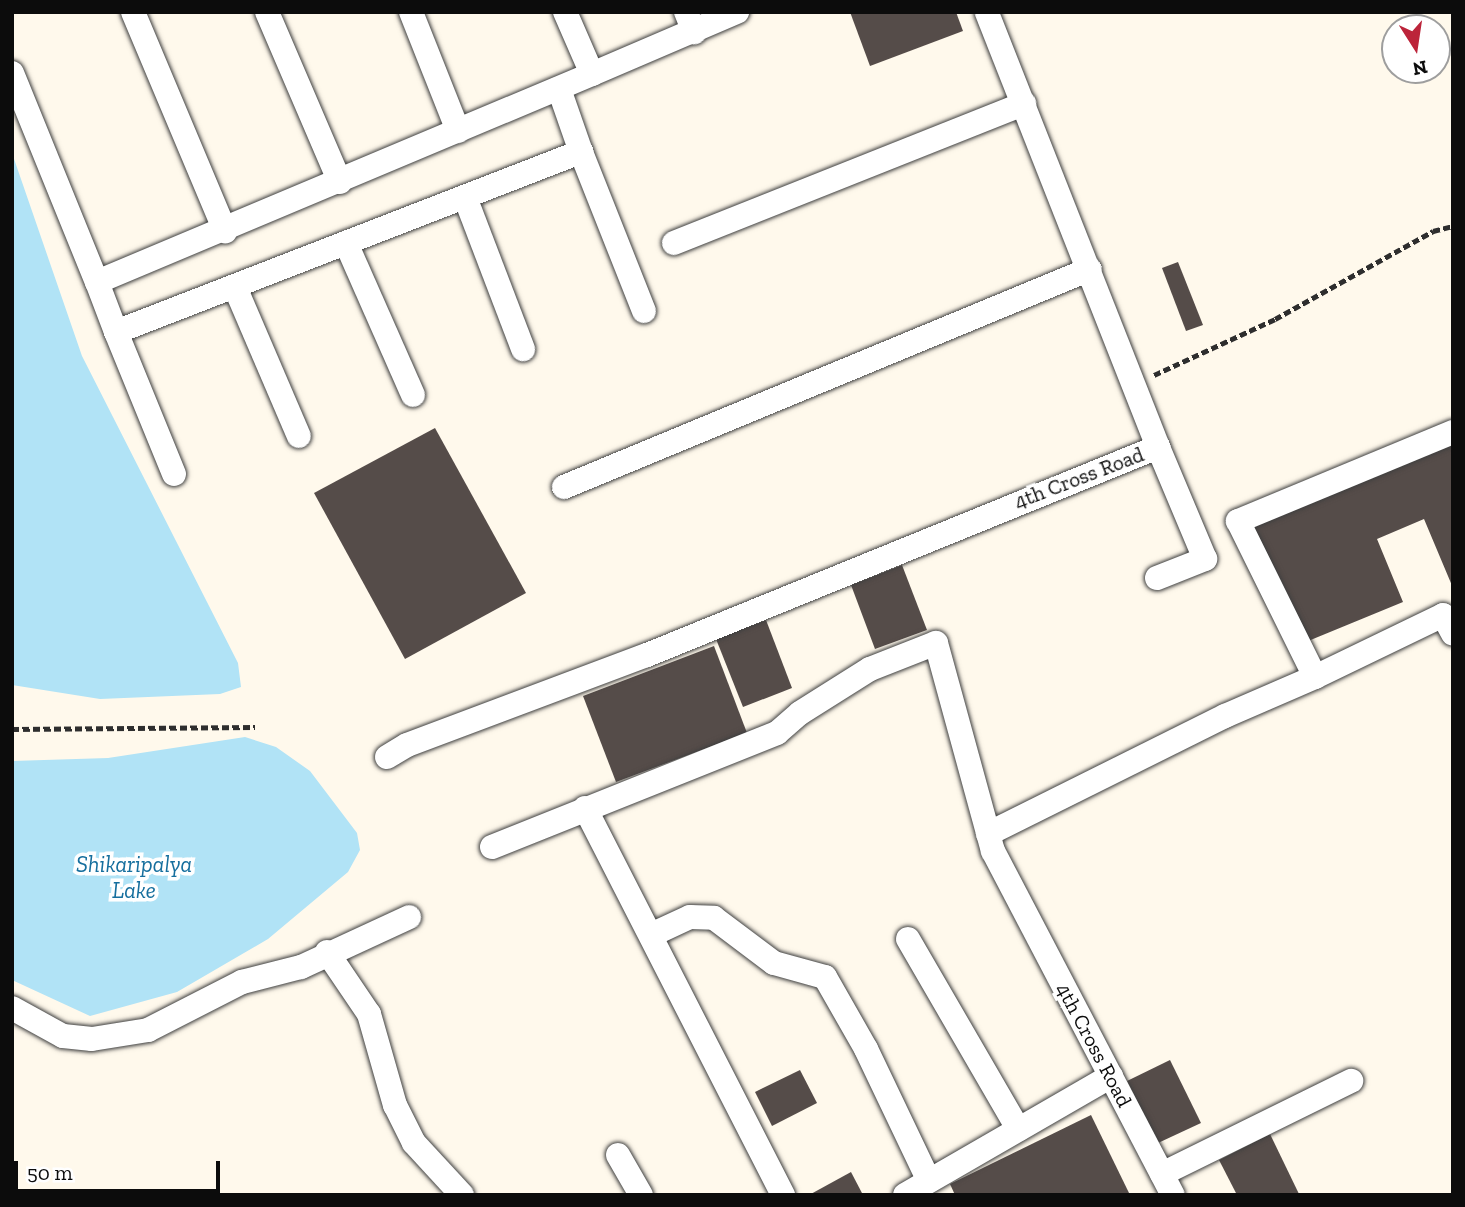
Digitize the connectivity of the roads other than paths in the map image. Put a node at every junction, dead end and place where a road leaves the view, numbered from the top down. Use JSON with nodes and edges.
{"nodes":[{"id":1,"x":133,"y":12,"type":"edge"},
{"id":2,"x":267,"y":12,"type":"edge"},
{"id":3,"x":411,"y":12,"type":"edge"},
{"id":4,"x":565,"y":12,"type":"edge"},
{"id":5,"x":737,"y":12,"type":"edge"},
{"id":6,"x":987,"y":12,"type":"edge"},
{"id":7,"x":690,"y":22,"type":"edge"},
{"id":8,"x":12,"y":73,"type":"edge"},
{"id":9,"x":592,"y":74,"type":"junction"},
{"id":10,"x":559,"y":89,"type":"junction"},
{"id":11,"x":1024,"y":104,"type":"junction"},
{"id":12,"x":458,"y":131,"type":"junction"},
{"id":13,"x":580,"y":152,"type":"junction"},
{"id":14,"x":340,"y":182,"type":"junction"},
{"id":15,"x":465,"y":197,"type":"junction"},
{"id":16,"x":225,"y":231,"type":"junction"},
{"id":17,"x":346,"y":243,"type":"junction"},
{"id":18,"x":674,"y":243,"type":"dead end"},
{"id":19,"x":1090,"y":269,"type":"junction"},
{"id":20,"x":97,"y":282,"type":"junction"},
{"id":21,"x":235,"y":287,"type":"junction"},
{"id":22,"x":644,"y":311,"type":"dead end"},
{"id":23,"x":116,"y":332,"type":"junction"},
{"id":24,"x":523,"y":349,"type":"dead end"},
{"id":25,"x":413,"y":395,"type":"dead end"},
{"id":26,"x":1453,"y":432,"type":"edge"},
{"id":27,"x":299,"y":436,"type":"dead end"},
{"id":28,"x":1158,"y":447,"type":"junction"},
{"id":29,"x":174,"y":474,"type":"dead end"},
{"id":30,"x":564,"y":487,"type":"dead end"},
{"id":31,"x":1157,"y":578,"type":"dead end"},
{"id":32,"x":1453,"y":635,"type":"edge"},
{"id":33,"x":1315,"y":677,"type":"junction"},
{"id":34,"x":387,"y":757,"type":"dead end"},
{"id":35,"x":584,"y":808,"type":"junction"},
{"id":36,"x":988,"y":834,"type":"junction"},
{"id":37,"x":492,"y":847,"type":"dead end"},
{"id":38,"x":410,"y":917,"type":"dead end"},
{"id":39,"x":651,"y":935,"type":"junction"},
{"id":40,"x":908,"y":939,"type":"dead end"},
{"id":41,"x":327,"y":953,"type":"junction"},
{"id":42,"x":12,"y":1008,"type":"edge"},
{"id":43,"x":1111,"y":1076,"type":"junction"},
{"id":44,"x":1351,"y":1081,"type":"dead end"},
{"id":45,"x":1018,"y":1129,"type":"junction"},
{"id":46,"x":618,"y":1155,"type":"dead end"},
{"id":47,"x":929,"y":1181,"type":"junction"},
{"id":48,"x":1167,"y":1184,"type":"edge"},
{"id":49,"x":462,"y":1195,"type":"edge"},
{"id":50,"x":641,"y":1195,"type":"edge"},
{"id":51,"x":783,"y":1195,"type":"edge"},
{"id":52,"x":905,"y":1195,"type":"edge"}],
"edges":[{"from":1,"to":16,"type":"street"},
{"from":2,"to":14,"type":"street"},
{"from":3,"to":12,"type":"street"},
{"from":4,"to":9,"type":"street"},
{"from":5,"to":7,"type":"street"},
{"from":6,"to":11,"type":"street","name":"4th Cross Road"},
{"from":7,"to":9,"type":"street"},
{"from":8,"to":20,"type":"street"},
{"from":9,"to":10,"type":"street"},
{"from":10,"to":12,"type":"street"},
{"from":10,"to":13,"type":"street"},
{"from":11,"to":18,"type":"street"},
{"from":11,"to":19,"type":"street","name":"4th Cross Road"},
{"from":12,"to":14,"type":"street"},
{"from":13,"to":15,"type":"street"},
{"from":13,"to":22,"type":"street"},
{"from":14,"to":16,"type":"street"},
{"from":15,"to":17,"type":"street"},
{"from":15,"to":24,"type":"street"},
{"from":16,"to":20,"type":"street"},
{"from":17,"to":21,"type":"street"},
{"from":17,"to":25,"type":"street"},
{"from":19,"to":28,"type":"street","name":"4th Cross Road"},
{"from":19,"to":30,"type":"street"},
{"from":20,"to":23,"type":"street"},
{"from":21,"to":23,"type":"street"},
{"from":21,"to":27,"type":"street"},
{"from":23,"to":29,"type":"street"},
{"from":26,"to":33,"type":"street"},
{"from":28,"to":31,"type":"street"},
{"from":28,"to":34,"type":"street","name":"4th Cross Road"},
{"from":32,"to":33,"type":"street"},
{"from":33,"to":36,"type":"street"},
{"from":35,"to":36,"type":"street","name":"4th Cross Road"},
{"from":35,"to":37,"type":"street"},
{"from":35,"to":39,"type":"street"},
{"from":36,"to":43,"type":"street","name":"4th Cross Road"},
{"from":38,"to":41,"type":"street"},
{"from":39,"to":47,"type":"street"},
{"from":39,"to":51,"type":"street"},
{"from":40,"to":45,"type":"street"},
{"from":41,"to":42,"type":"street"},
{"from":41,"to":49,"type":"street"},
{"from":43,"to":45,"type":"street"},
{"from":43,"to":48,"type":"street","name":"4th Cross Road"},
{"from":44,"to":48,"type":"street"},
{"from":45,"to":47,"type":"street"},
{"from":46,"to":50,"type":"street"},
{"from":47,"to":52,"type":"street"}]}
